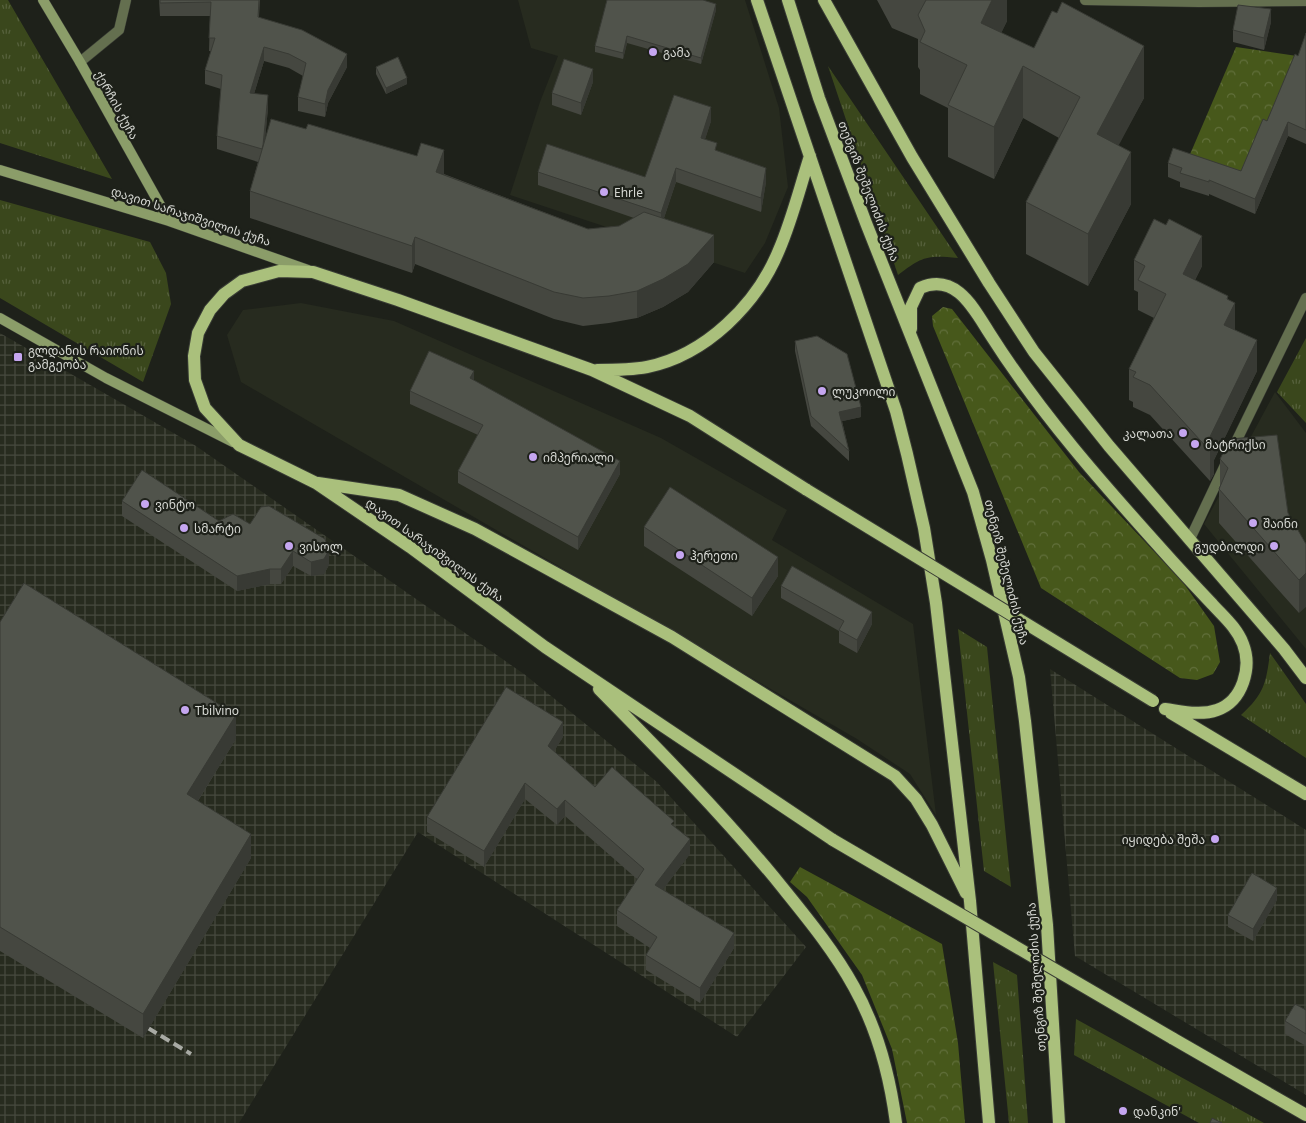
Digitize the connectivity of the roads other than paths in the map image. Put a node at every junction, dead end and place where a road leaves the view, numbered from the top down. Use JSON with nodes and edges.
{"nodes":[{"id":1,"x":43,"y":0,"type":"edge"},
{"id":2,"x":126,"y":0,"type":"edge"},
{"id":3,"x":757,"y":0,"type":"edge"},
{"id":4,"x":788,"y":0,"type":"edge"},
{"id":5,"x":824,"y":0,"type":"edge"},
{"id":6,"x":1085,"y":0,"type":"edge"},
{"id":7,"x":1306,"y":1,"type":"edge"},
{"id":8,"x":1287,"y":2,"type":"junction"},
{"id":9,"x":1306,"y":6,"type":"edge"},
{"id":10,"x":80,"y":62,"type":"junction"},
{"id":11,"x":810,"y":156,"type":"junction"},
{"id":12,"x":0,"y":170,"type":"edge"},
{"id":13,"x":169,"y":222,"type":"junction"},
{"id":14,"x":313,"y":272,"type":"junction"},
{"id":15,"x":1306,"y":298,"type":"edge"},
{"id":16,"x":0,"y":318,"type":"edge"},
{"id":17,"x":911,"y":339,"type":"junction"},
{"id":18,"x":592,"y":370,"type":"junction"},
{"id":19,"x":240,"y":445,"type":"junction"},
{"id":20,"x":316,"y":483,"type":"junction"},
{"id":21,"x":1190,"y":539,"type":"junction"},
{"id":22,"x":578,"y":668,"type":"junction"},
{"id":23,"x":1306,"y":678,"type":"edge"},
{"id":24,"x":1165,"y":709,"type":"junction"},
{"id":25,"x":1306,"y":794,"type":"edge"},
{"id":26,"x":970,"y":901,"type":"junction"},
{"id":27,"x":1306,"y":1115,"type":"edge"},
{"id":28,"x":896,"y":1123,"type":"edge"},
{"id":29,"x":989,"y":1123,"type":"edge"},
{"id":30,"x":1058,"y":1123,"type":"edge"}],
"edges":[{"from":1,"to":10,"type":"main road","name":"ქერჩის ქუჩა"},
{"from":2,"to":10,"type":"street"},
{"from":3,"to":11,"type":"main road"},
{"from":4,"to":17,"type":"main road","name":"თენგიზ შეშელიძის ქუჩა"},
{"from":5,"to":21,"type":"main road"},
{"from":6,"to":8,"type":"street"},
{"from":7,"to":8,"type":"street"},
{"from":8,"to":9,"type":"street"},
{"from":10,"to":13,"type":"main road","name":"ქერჩის ქუჩა"},
{"from":11,"to":18,"type":"main road"},
{"from":11,"to":26,"type":"main road"},
{"from":12,"to":13,"type":"main road","name":"დავით სარაჯიშვილის ქუჩა"},
{"from":13,"to":14,"type":"main road","name":"დავით სარაჯიშვილის ქუჩა"},
{"from":14,"to":18,"type":"main road","name":"დავით სარაჯიშვილის ქუჩა"},
{"from":14,"to":19,"type":"main road"},
{"from":15,"to":21,"type":"street"},
{"from":16,"to":19,"type":"main road","name":"დავით სარაჯიშვილის ქუჩა"},
{"from":17,"to":24,"type":"main road"},
{"from":17,"to":30,"type":"main road","name":"თენგიზ შეშელიძის ქუჩა"},
{"from":18,"to":24,"type":"main road","name":"დავით სარაჯიშვილის ქუჩა","bridge":true},
{"from":19,"to":20,"type":"main road","name":"დავით სარაჯიშვილის ქუჩა"},
{"from":20,"to":22,"type":"main road","name":"დავით სარაჯიშვილის ქუჩა"},
{"from":20,"to":26,"type":"main road"},
{"from":21,"to":23,"type":"main road"},
{"from":22,"to":27,"type":"main road","name":"დავით სარაჯიშვილის ქუჩა","bridge":true},
{"from":22,"to":28,"type":"main road"},
{"from":24,"to":25,"type":"main road"},
{"from":26,"to":29,"type":"main road"}]}
